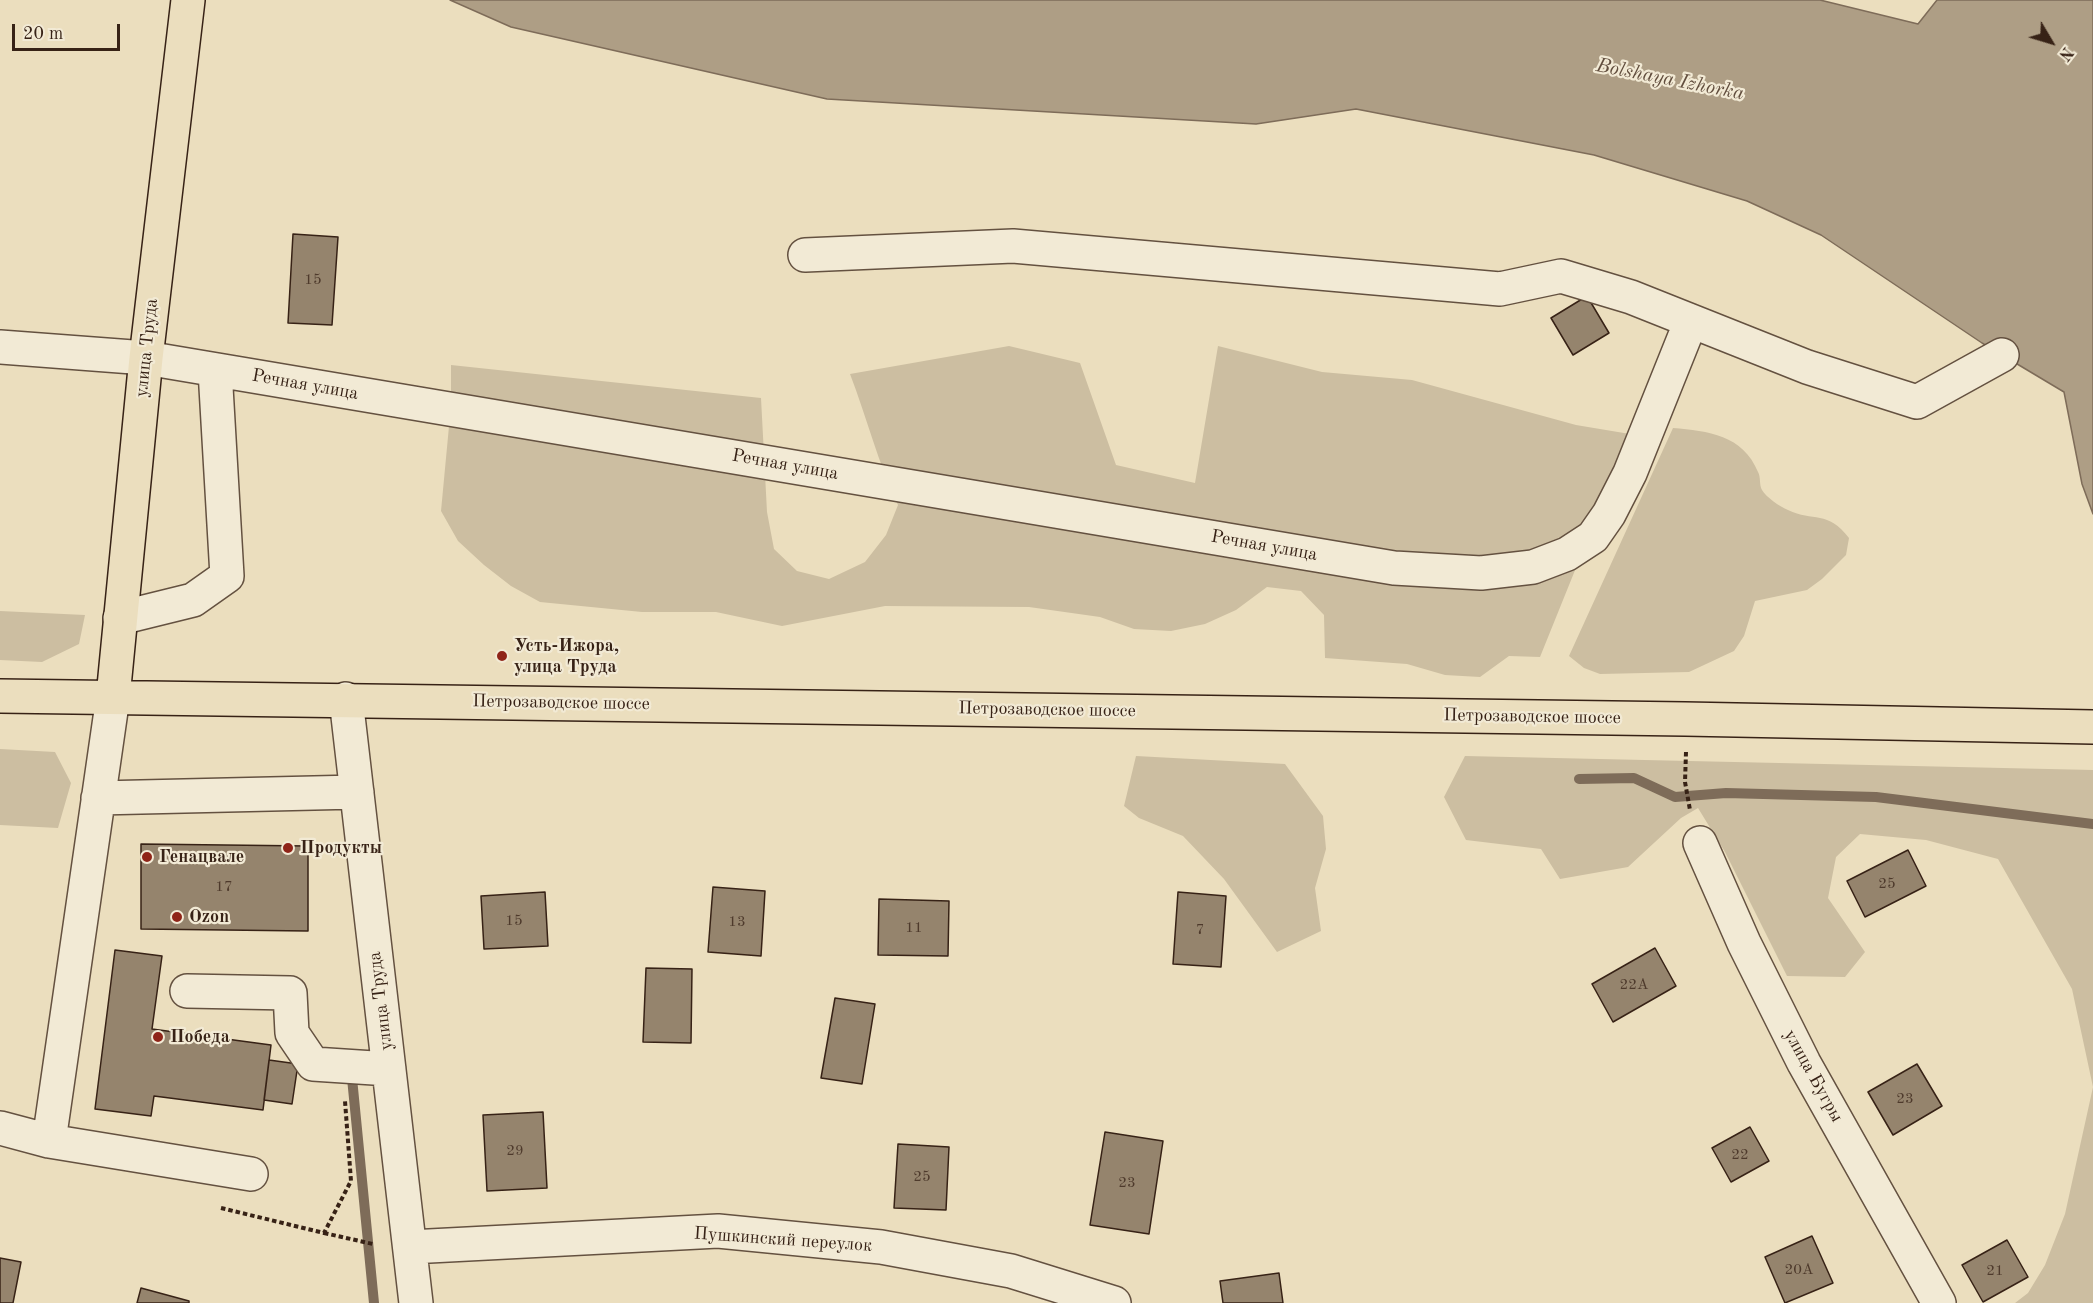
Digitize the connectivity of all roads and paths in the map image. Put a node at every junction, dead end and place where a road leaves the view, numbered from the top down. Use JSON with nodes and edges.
{"nodes":[{"id":1,"x":188,"y":0,"type":"edge"},
{"id":2,"x":805,"y":255,"type":"dead end"},
{"id":3,"x":1691,"y":321,"type":"junction"},
{"id":4,"x":0,"y":347,"type":"edge"},
{"id":5,"x":2002,"y":355,"type":"dead end"},
{"id":6,"x":146,"y":358,"type":"junction"},
{"id":7,"x":215,"y":370,"type":"junction"},
{"id":8,"x":120,"y":618,"type":"junction"},
{"id":9,"x":0,"y":696,"type":"edge"},
{"id":10,"x":113,"y":697,"type":"junction"},
{"id":11,"x":346,"y":699,"type":"junction"},
{"id":12,"x":2093,"y":727,"type":"edge"},
{"id":13,"x":1685,"y":782,"type":"dead end"},
{"id":14,"x":357,"y":792,"type":"junction"},
{"id":15,"x":99,"y":798,"type":"junction"},
{"id":16,"x":1695,"y":829,"type":"joint"},
{"id":17,"x":187,"y":991,"type":"dead end"},
{"id":18,"x":389,"y":1069,"type":"junction"},
{"id":19,"x":0,"y":1128,"type":"edge"},
{"id":20,"x":49,"y":1141,"type":"junction"},
{"id":21,"x":251,"y":1174,"type":"dead end"},
{"id":22,"x":324,"y":1233,"type":"dead end"},
{"id":23,"x":395,"y":1246,"type":"junction"},
{"id":24,"x":416,"y":1303,"type":"edge"},
{"id":25,"x":1114,"y":1303,"type":"edge"},
{"id":26,"x":1939,"y":1303,"type":"edge"}],
"edges":[{"from":1,"to":6,"type":"main road","name":"улица Труда"},
{"from":2,"to":3,"type":"street"},
{"from":3,"to":5,"type":"street"},
{"from":3,"to":7,"type":"street","name":"Речная улица"},
{"from":4,"to":6,"type":"street","name":"Речная улица"},
{"from":6,"to":7,"type":"street","name":"Речная улица"},
{"from":6,"to":8,"type":"main road","name":"улица Труда"},
{"from":7,"to":8,"type":"street"},
{"from":8,"to":10,"type":"main road","name":"улица Труда"},
{"from":9,"to":10,"type":"main road","name":"Петрозаводское шоссе"},
{"from":10,"to":11,"type":"main road","name":"Петрозаводское шоссе"},
{"from":10,"to":15,"type":"street"},
{"from":11,"to":12,"type":"main road","name":"Петрозаводское шоссе"},
{"from":11,"to":14,"type":"street","name":"улица Труда"},
{"from":13,"to":16,"type":"path"},
{"from":14,"to":15,"type":"street"},
{"from":14,"to":18,"type":"street","name":"улица Труда"},
{"from":15,"to":20,"type":"street"},
{"from":16,"to":26,"type":"street","name":"улица Бугры"},
{"from":17,"to":18,"type":"street"},
{"from":18,"to":23,"type":"street","name":"улица Труда"},
{"from":19,"to":20,"type":"street"},
{"from":20,"to":21,"type":"street"},
{"from":22,"to":23,"type":"path"},
{"from":23,"to":24,"type":"street","name":"улица Труда"},
{"from":23,"to":25,"type":"street","name":"Пушкинский переулок"}]}
